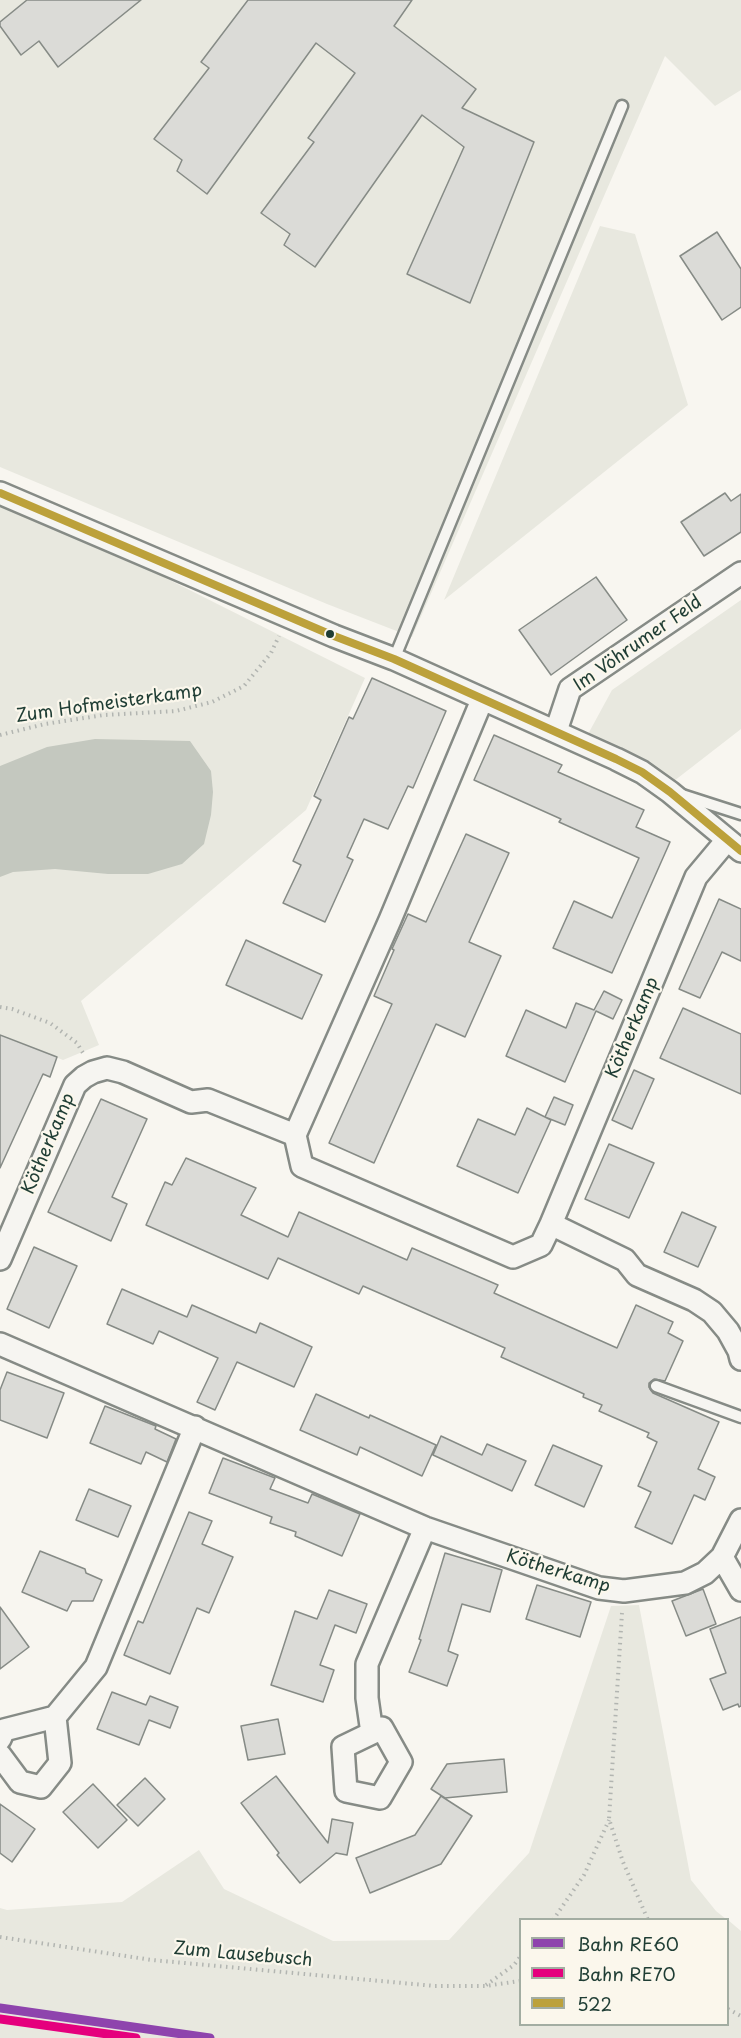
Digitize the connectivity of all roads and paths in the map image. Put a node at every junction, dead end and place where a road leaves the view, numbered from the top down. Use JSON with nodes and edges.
{"nodes":[{"id":1,"x":622,"y":106,"type":"dead end"},
{"id":2,"x":0,"y":493,"type":"edge"},
{"id":3,"x":741,"y":573,"type":"edge"},
{"id":4,"x":289,"y":617,"type":"junction"},
{"id":5,"x":394,"y":659,"type":"junction"},
{"id":6,"x":482,"y":700,"type":"junction"},
{"id":7,"x":556,"y":731,"type":"junction"},
{"id":8,"x":0,"y":735,"type":"edge"},
{"id":9,"x":670,"y":792,"type":"junction"},
{"id":10,"x":741,"y":814,"type":"edge"},
{"id":11,"x":734,"y":845,"type":"edge"},
{"id":12,"x":0,"y":1008,"type":"edge"},
{"id":13,"x":93,"y":1072,"type":"junction"},
{"id":14,"x":295,"y":1135,"type":"junction"},
{"id":15,"x":551,"y":1224,"type":"junction"},
{"id":16,"x":0,"y":1258,"type":"edge"},
{"id":17,"x":0,"y":1344,"type":"edge"},
{"id":18,"x":741,"y":1359,"type":"edge"},
{"id":19,"x":656,"y":1386,"type":"dead end"},
{"id":20,"x":741,"y":1417,"type":"edge"},
{"id":21,"x":195,"y":1427,"type":"junction"},
{"id":22,"x":741,"y":1520,"type":"edge"},
{"id":23,"x":425,"y":1528,"type":"junction"},
{"id":24,"x":722,"y":1557,"type":"junction"},
{"id":25,"x":741,"y":1590,"type":"edge"},
{"id":26,"x":624,"y":1591,"type":"junction"},
{"id":27,"x":55,"y":1717,"type":"junction"},
{"id":28,"x":372,"y":1733,"type":"dead end"},
{"id":29,"x":0,"y":1739,"type":"edge"},
{"id":30,"x":0,"y":1755,"type":"edge"},
{"id":31,"x":609,"y":1819,"type":"junction"},
{"id":32,"x":555,"y":1918,"type":"edge"},
{"id":33,"x":647,"y":1918,"type":"edge"},
{"id":34,"x":0,"y":1937,"type":"edge"},
{"id":35,"x":519,"y":1958,"type":"edge"},
{"id":36,"x":519,"y":1981,"type":"edge"},
{"id":37,"x":484,"y":1986,"type":"junction"}],
"edges":[{"from":1,"to":5,"type":"lane"},
{"from":2,"to":4,"type":"street"},
{"from":3,"to":7,"type":"street","name":"Im Vöhrumer Feld"},
{"from":4,"to":5,"type":"street"},
{"from":4,"to":8,"type":"path","name":"Zum Hofmeisterkamp"},
{"from":5,"to":6,"type":"street"},
{"from":6,"to":7,"type":"street"},
{"from":6,"to":14,"type":"street"},
{"from":7,"to":9,"type":"street"},
{"from":9,"to":10,"type":"lane"},
{"from":9,"to":11,"type":"street"},
{"from":11,"to":15,"type":"street","name":"Kötherkamp"},
{"from":12,"to":13,"type":"path"},
{"from":13,"to":14,"type":"street"},
{"from":13,"to":16,"type":"street","name":"Kötherkamp"},
{"from":14,"to":15,"type":"street","name":"Kötherkamp"},
{"from":15,"to":18,"type":"street"},
{"from":17,"to":21,"type":"street","name":"Kötherkamp"},
{"from":19,"to":20,"type":"lane"},
{"from":21,"to":23,"type":"street","name":"Kötherkamp"},
{"from":21,"to":27,"type":"street"},
{"from":22,"to":24,"type":"street","name":"Kötherkamp"},
{"from":23,"to":26,"type":"street","name":"Kötherkamp"},
{"from":23,"to":28,"type":"street"},
{"from":24,"to":25,"type":"street"},
{"from":24,"to":26,"type":"street","name":"Kötherkamp"},
{"from":26,"to":31,"type":"path"},
{"from":27,"to":29,"type":"street"},
{"from":27,"to":30,"type":"street"},
{"from":31,"to":32,"type":"path"},
{"from":31,"to":33,"type":"path"},
{"from":34,"to":37,"type":"path","name":"Zum Lausebusch"},
{"from":35,"to":37,"type":"path"},
{"from":36,"to":37,"type":"path","name":"Zum Lausebusch"}]}
